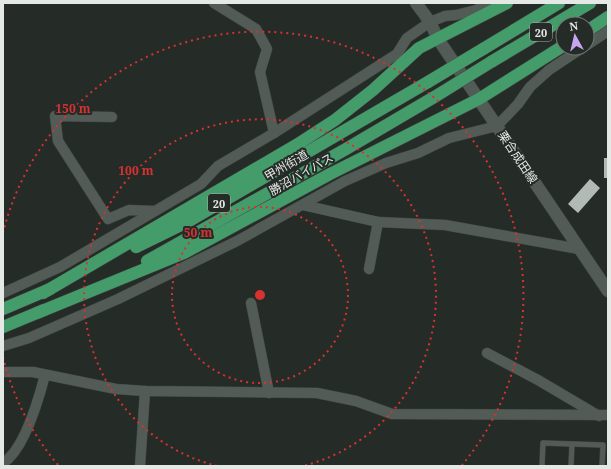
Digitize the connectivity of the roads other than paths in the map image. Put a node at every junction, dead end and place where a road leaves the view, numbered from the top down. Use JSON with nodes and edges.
{"nodes":[{"id":1,"x":214,"y":3,"type":"edge"},
{"id":2,"x":416,"y":3,"type":"edge"},
{"id":3,"x":490,"y":3,"type":"edge"},
{"id":4,"x":507,"y":3,"type":"edge"},
{"id":5,"x":560,"y":3,"type":"edge"},
{"id":6,"x":590,"y":3,"type":"edge"},
{"id":7,"x":608,"y":17,"type":"edge"},
{"id":8,"x":430,"y":22,"type":"junction"},
{"id":9,"x":595,"y":25,"type":"edge"},
{"id":10,"x":608,"y":31,"type":"edge"},
{"id":11,"x":438,"y":39,"type":"junction"},
{"id":12,"x":595,"y":40,"type":"edge"},
{"id":13,"x":555,"y":51,"type":"edge"},
{"id":14,"x":570,"y":56,"type":"edge"},
{"id":15,"x":479,"y":99,"type":"junction"},
{"id":16,"x":112,"y":117,"type":"dead end"},
{"id":17,"x":497,"y":126,"type":"junction"},
{"id":18,"x":274,"y":133,"type":"junction"},
{"id":19,"x":303,"y":205,"type":"junction"},
{"id":20,"x":155,"y":211,"type":"junction"},
{"id":21,"x":378,"y":222,"type":"junction"},
{"id":22,"x":579,"y":249,"type":"junction"},
{"id":23,"x":369,"y":268,"type":"dead end"},
{"id":24,"x":43,"y":292,"type":"junction"},
{"id":25,"x":608,"y":292,"type":"edge"},
{"id":26,"x":3,"y":293,"type":"edge"},
{"id":27,"x":251,"y":303,"type":"dead end"},
{"id":28,"x":3,"y":309,"type":"edge"},
{"id":29,"x":37,"y":313,"type":"junction"},
{"id":30,"x":3,"y":327,"type":"edge"},
{"id":31,"x":3,"y":346,"type":"edge"},
{"id":32,"x":487,"y":354,"type":"dead end"},
{"id":33,"x":3,"y":372,"type":"edge"},
{"id":34,"x":45,"y":374,"type":"junction"},
{"id":35,"x":145,"y":391,"type":"junction"},
{"id":36,"x":269,"y":393,"type":"junction"},
{"id":37,"x":603,"y":415,"type":"edge"},
{"id":38,"x":572,"y":444,"type":"junction"},
{"id":39,"x":3,"y":463,"type":"edge"},
{"id":40,"x":140,"y":466,"type":"edge"},
{"id":41,"x":542,"y":466,"type":"edge"},
{"id":42,"x":571,"y":466,"type":"edge"},
{"id":43,"x":602,"y":466,"type":"edge"}],
"edges":[{"from":1,"to":18,"type":"street"},
{"from":2,"to":8,"type":"main road","name":"栗合成田線"},
{"from":3,"to":8,"type":"street"},
{"from":4,"to":11,"type":"highway"},
{"from":5,"to":24,"type":"highway","name":"甲州街道","number":"20","bridge":true},
{"from":6,"to":29,"type":"highway","name":"勝沼バイパス","number":"20","bridge":true},
{"from":7,"to":9,"type":"highway"},
{"from":8,"to":11,"type":"main road","name":"栗合成田線"},
{"from":8,"to":18,"type":"street"},
{"from":10,"to":12,"type":"street"},
{"from":11,"to":15,"type":"main road","name":"栗合成田線"},
{"from":11,"to":24,"type":"highway"},
{"from":13,"to":15,"type":"highway"},
{"from":14,"to":17,"type":"street"},
{"from":15,"to":17,"type":"main road","name":"栗合成田線"},
{"from":15,"to":29,"type":"highway"},
{"from":16,"to":20,"type":"street"},
{"from":17,"to":19,"type":"street"},
{"from":17,"to":22,"type":"main road","name":"栗合成田線"},
{"from":18,"to":20,"type":"street"},
{"from":19,"to":21,"type":"street"},
{"from":19,"to":31,"type":"street"},
{"from":20,"to":26,"type":"street"},
{"from":21,"to":22,"type":"street"},
{"from":21,"to":23,"type":"street"},
{"from":22,"to":25,"type":"main road","name":"栗合成田線"},
{"from":24,"to":28,"type":"highway","name":"甲州街道","number":"20"},
{"from":27,"to":36,"type":"street"},
{"from":29,"to":30,"type":"highway","name":"勝沼バイパス","number":"20"},
{"from":32,"to":37,"type":"street"},
{"from":33,"to":34,"type":"street"},
{"from":34,"to":35,"type":"street"},
{"from":34,"to":39,"type":"street"},
{"from":35,"to":36,"type":"street"},
{"from":35,"to":40,"type":"street"},
{"from":36,"to":37,"type":"street"},
{"from":38,"to":41,"type":"lane"},
{"from":38,"to":42,"type":"lane"},
{"from":38,"to":43,"type":"lane"}]}
